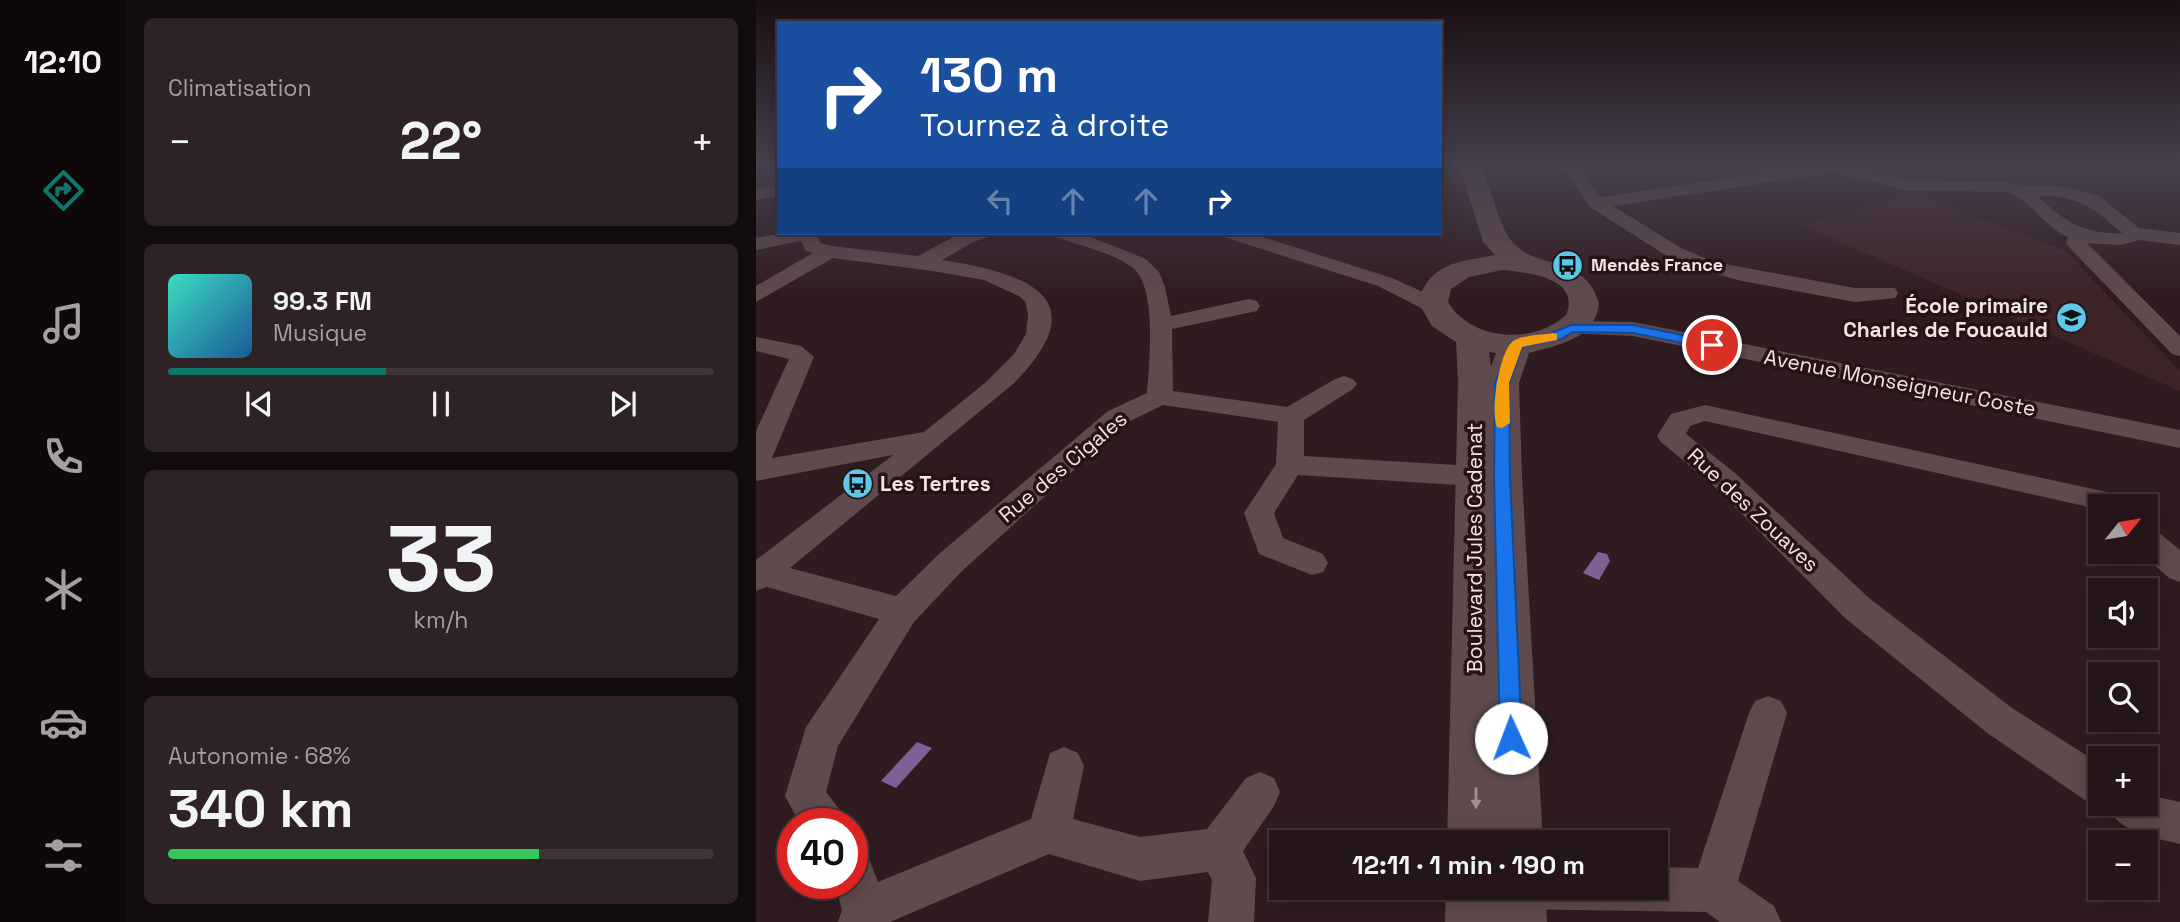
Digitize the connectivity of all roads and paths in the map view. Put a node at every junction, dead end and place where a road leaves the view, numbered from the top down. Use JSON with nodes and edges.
{"nodes":[{"id":1,"x":1481,"y":210,"type":"edge"},
{"id":2,"x":1608,"y":210,"type":"edge"},
{"id":3,"x":2043,"y":210,"type":"edge"},
{"id":4,"x":2107,"y":210,"type":"edge"},
{"id":5,"x":2133,"y":233,"type":"junction"},
{"id":6,"x":976,"y":235,"type":"edge"},
{"id":7,"x":1068,"y":235,"type":"edge"},
{"id":8,"x":1237,"y":235,"type":"edge"},
{"id":9,"x":2078,"y":236,"type":"junction"},
{"id":10,"x":2180,"y":239,"type":"edge"},
{"id":11,"x":817,"y":240,"type":"edge"},
{"id":12,"x":756,"y":244,"type":"edge"},
{"id":13,"x":1490,"y":253,"type":"junction"},
{"id":14,"x":919,"y":264,"type":"junction"},
{"id":15,"x":1887,"y":293,"type":"dead end"},
{"id":16,"x":756,"y":295,"type":"edge"},
{"id":17,"x":1436,"y":295,"type":"junction"},
{"id":18,"x":1249,"y":306,"type":"dead end"},
{"id":19,"x":1578,"y":318,"type":"junction"},
{"id":20,"x":1161,"y":325,"type":"junction"},
{"id":21,"x":1472,"y":338,"type":"junction"},
{"id":22,"x":756,"y":344,"type":"edge"},
{"id":23,"x":1516,"y":344,"type":"junction"},
{"id":24,"x":2180,"y":349,"type":"edge"},
{"id":25,"x":1344,"y":384,"type":"dead end"},
{"id":26,"x":1160,"y":397,"type":"junction"},
{"id":27,"x":1291,"y":416,"type":"junction"},
{"id":28,"x":933,"y":439,"type":"junction"},
{"id":29,"x":2176,"y":440,"type":"edge"},
{"id":30,"x":756,"y":462,"type":"edge"},
{"id":31,"x":1290,"y":465,"type":"junction"},
{"id":32,"x":756,"y":471,"type":"edge"},
{"id":33,"x":1474,"y":476,"type":"junction"},
{"id":34,"x":2088,"y":497,"type":"edge"},
{"id":35,"x":2158,"y":550,"type":"edge"},
{"id":36,"x":1312,"y":563,"type":"dead end"},
{"id":37,"x":2180,"y":569,"type":"edge"},
{"id":38,"x":759,"y":576,"type":"edge"},
{"id":39,"x":902,"y":612,"type":"junction"},
{"id":40,"x":1769,"y":713,"type":"dead end"},
{"id":41,"x":1064,"y":766,"type":"dead end"},
{"id":42,"x":2088,"y":778,"type":"edge"},
{"id":43,"x":1260,"y":792,"type":"dead end"},
{"id":44,"x":813,"y":808,"type":"edge"},
{"id":45,"x":2149,"y":816,"type":"edge"},
{"id":46,"x":2180,"y":823,"type":"edge"},
{"id":47,"x":1476,"y":830,"type":"edge"},
{"id":48,"x":1514,"y":830,"type":"edge"},
{"id":49,"x":1049,"y":833,"type":"junction"},
{"id":50,"x":1219,"y":849,"type":"junction"},
{"id":51,"x":1668,"y":889,"type":"edge"},
{"id":52,"x":1713,"y":890,"type":"junction"},
{"id":53,"x":1476,"y":900,"type":"edge"},
{"id":54,"x":1515,"y":900,"type":"edge"},
{"id":55,"x":863,"y":916,"type":"edge"},
{"id":56,"x":1231,"y":922,"type":"edge"},
{"id":57,"x":1476,"y":922,"type":"edge"},
{"id":58,"x":1516,"y":922,"type":"edge"},
{"id":59,"x":1758,"y":922,"type":"edge"}],
"edges":[{"from":1,"to":13,"type":"street"},
{"from":2,"to":15,"type":"street"},
{"from":3,"to":9,"type":"street"},
{"from":4,"to":5,"type":"street"},
{"from":5,"to":9,"type":"street"},
{"from":5,"to":10,"type":"street"},
{"from":6,"to":14,"type":"street"},
{"from":7,"to":20,"type":"street"},
{"from":8,"to":17,"type":"street"},
{"from":9,"to":24,"type":"street"},
{"from":11,"to":12,"type":"street"},
{"from":11,"to":14,"type":"street"},
{"from":11,"to":16,"type":"street"},
{"from":13,"to":17,"type":"street"},
{"from":13,"to":19,"type":"street"},
{"from":14,"to":28,"type":"street"},
{"from":17,"to":21,"type":"street"},
{"from":18,"to":20,"type":"street"},
{"from":19,"to":23,"type":"street"},
{"from":19,"to":29,"type":"street","name":"Avenue Monseigneur Coste"},
{"from":20,"to":26,"type":"street"},
{"from":21,"to":23,"type":"street"},
{"from":21,"to":33,"type":"street","name":"Boulevard Jules Cadenat"},
{"from":22,"to":30,"type":"street"},
{"from":23,"to":48,"type":"street","name":"Boulevard Jules Cadenat"},
{"from":25,"to":27,"type":"street"},
{"from":26,"to":27,"type":"street"},
{"from":26,"to":39,"type":"street","name":"Rue des Cigales"},
{"from":27,"to":31,"type":"street"},
{"from":28,"to":32,"type":"street"},
{"from":28,"to":38,"type":"street"},
{"from":31,"to":33,"type":"street"},
{"from":31,"to":36,"type":"street"},
{"from":33,"to":47,"type":"street","name":"Boulevard Jules Cadenat","one_way":true},
{"from":34,"to":42,"type":"street","name":"Rue des Zouaves"},
{"from":35,"to":37,"type":"street"},
{"from":38,"to":39,"type":"street"},
{"from":39,"to":44,"type":"street","name":"Rue des Cigales"},
{"from":40,"to":52,"type":"street"},
{"from":41,"to":49,"type":"street"},
{"from":43,"to":50,"type":"street"},
{"from":45,"to":46,"type":"street"},
{"from":49,"to":50,"type":"street"},
{"from":49,"to":55,"type":"street"},
{"from":50,"to":56,"type":"street"},
{"from":51,"to":52,"type":"street"},
{"from":52,"to":59,"type":"street"},
{"from":53,"to":57,"type":"street"},
{"from":54,"to":58,"type":"street"}]}
